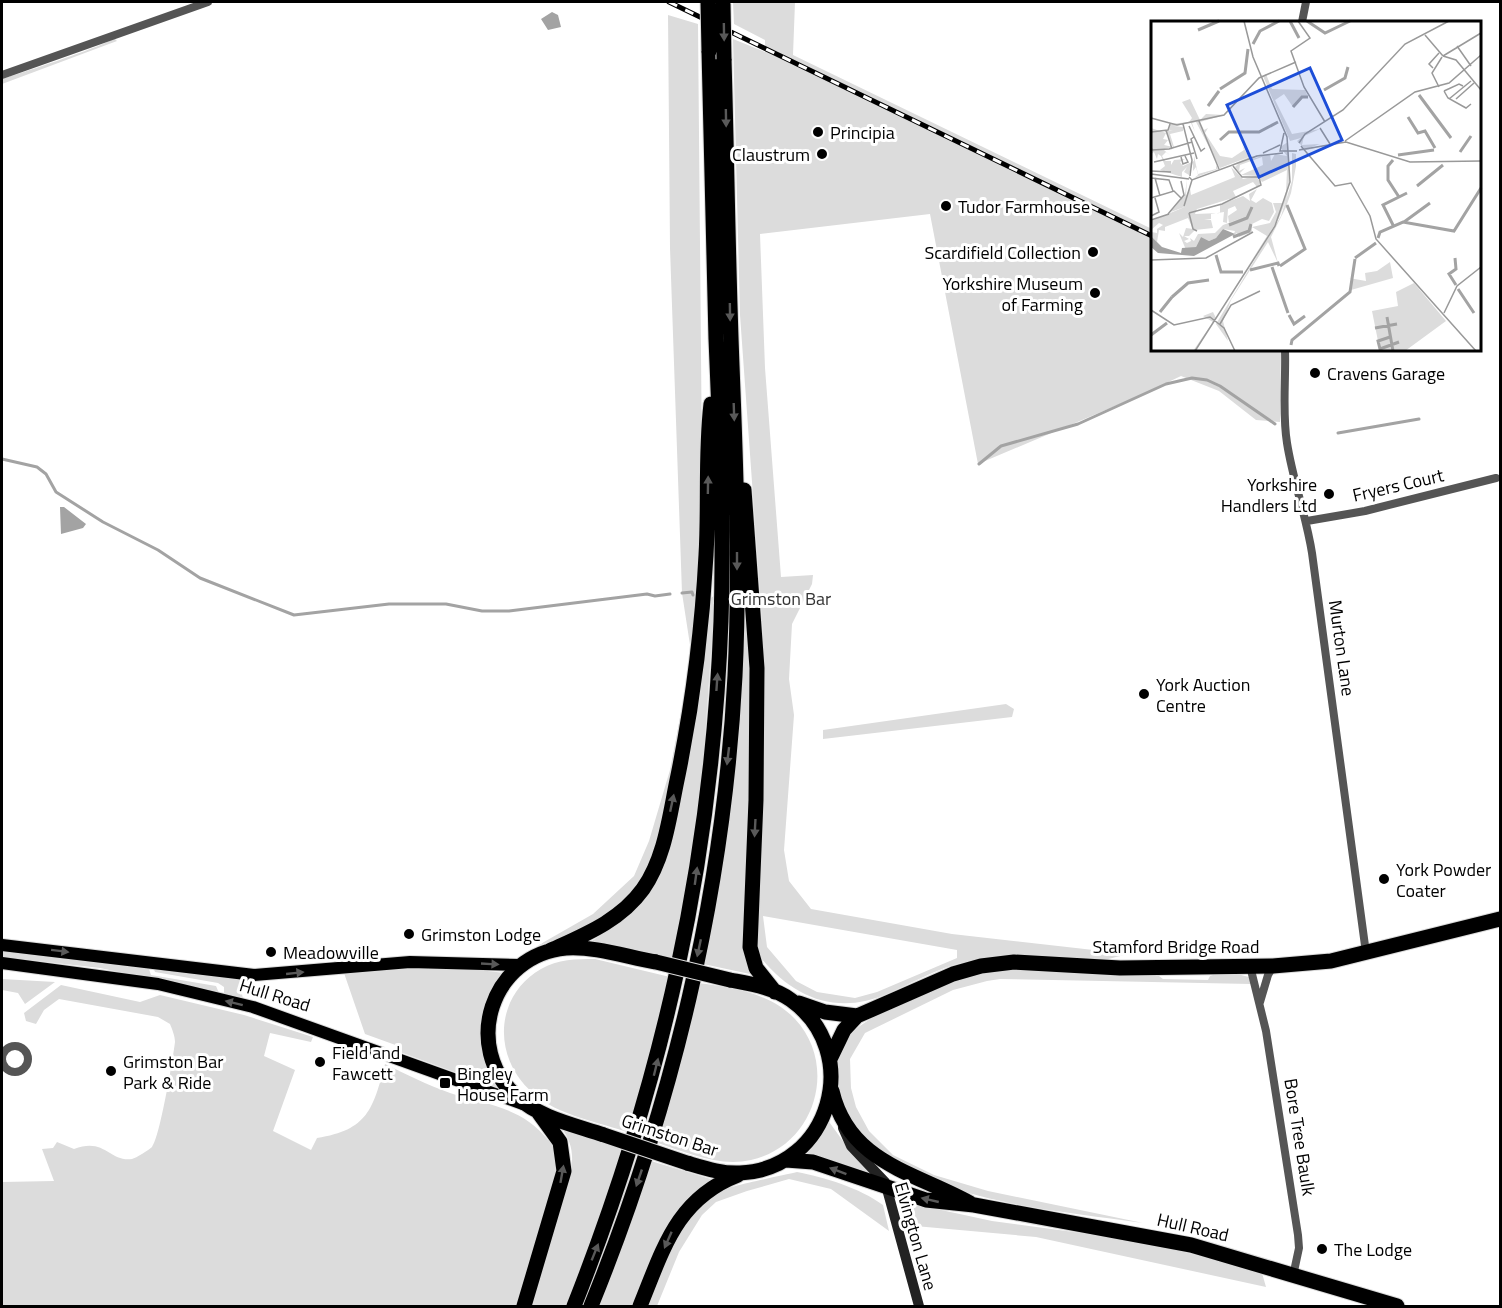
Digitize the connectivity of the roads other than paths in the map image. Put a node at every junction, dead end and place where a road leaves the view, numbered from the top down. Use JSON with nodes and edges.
{"nodes":[{"id":1,"x":208,"y":2,"type":"edge"},
{"id":2,"x":718,"y":2,"type":"edge"},
{"id":3,"x":1306,"y":2,"type":"edge"},
{"id":4,"x":1302,"y":21,"type":"edge"},
{"id":5,"x":2,"y":75,"type":"edge"},
{"id":6,"x":1285,"y":351,"type":"edge"},
{"id":7,"x":717,"y":357,"type":"junction"},
{"id":8,"x":736,"y":460,"type":"junction"},
{"id":9,"x":1496,"y":478,"type":"dead end"},
{"id":10,"x":1307,"y":521,"type":"junction"},
{"id":11,"x":1500,"y":919,"type":"edge"},
{"id":12,"x":2,"y":945,"type":"edge"},
{"id":13,"x":549,"y":951,"type":"junction"},
{"id":14,"x":1366,"y":953,"type":"junction"},
{"id":15,"x":2,"y":963,"type":"edge"},
{"id":16,"x":520,"y":965,"type":"junction"},
{"id":17,"x":1250,"y":966,"type":"junction"},
{"id":18,"x":1274,"y":966,"type":"junction"},
{"id":19,"x":775,"y":992,"type":"junction"},
{"id":20,"x":792,"y":1000,"type":"junction"},
{"id":21,"x":1260,"y":1003,"type":"junction"},
{"id":22,"x":857,"y":1016,"type":"junction"},
{"id":23,"x":830,"y":1059,"type":"junction"},
{"id":24,"x":831,"y":1085,"type":"junction"},
{"id":25,"x":532,"y":1108,"type":"junction"},
{"id":26,"x":840,"y":1117,"type":"junction"},
{"id":27,"x":786,"y":1160,"type":"junction"},
{"id":28,"x":741,"y":1173,"type":"junction"},
{"id":29,"x":888,"y":1189,"type":"junction"},
{"id":30,"x":974,"y":1205,"type":"junction"},
{"id":31,"x":1293,"y":1276,"type":"junction"},
{"id":32,"x":524,"y":1306,"type":"edge"},
{"id":33,"x":574,"y":1306,"type":"edge"},
{"id":34,"x":591,"y":1306,"type":"edge"},
{"id":35,"x":640,"y":1306,"type":"edge"},
{"id":36,"x":919,"y":1306,"type":"edge"},
{"id":37,"x":1397,"y":1306,"type":"edge"}],
"edges":[{"from":1,"to":5,"type":"street"},
{"from":2,"to":7,"type":"highway","bridge":true},
{"from":2,"to":8,"type":"highway","one_way":true,"bridge":true},
{"from":3,"to":4,"type":"street"},
{"from":6,"to":10,"type":"street","name":"Murton Lane"},
{"from":13,"to":7,"type":"highway","one_way":true},
{"from":33,"to":7,"type":"highway","one_way":true},
{"from":8,"to":19,"type":"highway","one_way":true},
{"from":8,"to":34,"type":"highway","one_way":true},
{"from":9,"to":10,"type":"street","name":"Fryers Court"},
{"from":10,"to":14,"type":"street","name":"Murton Lane"},
{"from":11,"to":14,"type":"highway","name":"Stamford Bridge Road"},
{"from":12,"to":16,"type":"main road","name":"Hull Road","one_way":true},
{"from":13,"to":16,"type":"highway","name":"Grimston Bar"},
{"from":13,"to":19,"type":"highway","name":"Grimston Bar","bridge":true},
{"from":14,"to":18,"type":"highway","name":"Stamford Bridge Road"},
{"from":25,"to":15,"type":"main road","name":"Hull Road","one_way":true},
{"from":16,"to":25,"type":"highway","name":"Grimston Bar"},
{"from":17,"to":18,"type":"highway","name":"Stamford Bridge Road"},
{"from":17,"to":21,"type":"street","name":"Bore Tree Baulk"},
{"from":17,"to":22,"type":"highway","name":"Stamford Bridge Road"},
{"from":18,"to":21,"type":"street","name":"Bore Tree Baulk"},
{"from":19,"to":20,"type":"highway","name":"Grimston Bar"},
{"from":20,"to":22,"type":"highway"},
{"from":20,"to":23,"type":"highway","name":"Grimston Bar"},
{"from":21,"to":31,"type":"street","name":"Bore Tree Baulk"},
{"from":22,"to":23,"type":"highway","name":"Stamford Bridge Road"},
{"from":23,"to":24,"type":"highway","name":"Grimston Bar"},
{"from":24,"to":26,"type":"highway","name":"Hull Road"},
{"from":24,"to":27,"type":"highway","name":"Grimston Bar"},
{"from":25,"to":28,"type":"highway","name":"Grimston Bar","bridge":true},
{"from":32,"to":25,"type":"highway","one_way":true},
{"from":26,"to":29,"type":"main road","name":"Elvington Lane"},
{"from":26,"to":30,"type":"highway","name":"Hull Road"},
{"from":27,"to":28,"type":"highway","name":"Grimston Bar"},
{"from":29,"to":27,"type":"highway","name":"Hull Road","one_way":true},
{"from":28,"to":35,"type":"highway","one_way":true},
{"from":30,"to":29,"type":"highway","name":"Hull Road","one_way":true},
{"from":29,"to":36,"type":"main road","name":"Elvington Lane"},
{"from":30,"to":31,"type":"highway","name":"Hull Road"},
{"from":31,"to":37,"type":"highway","name":"Hull Road"}]}
